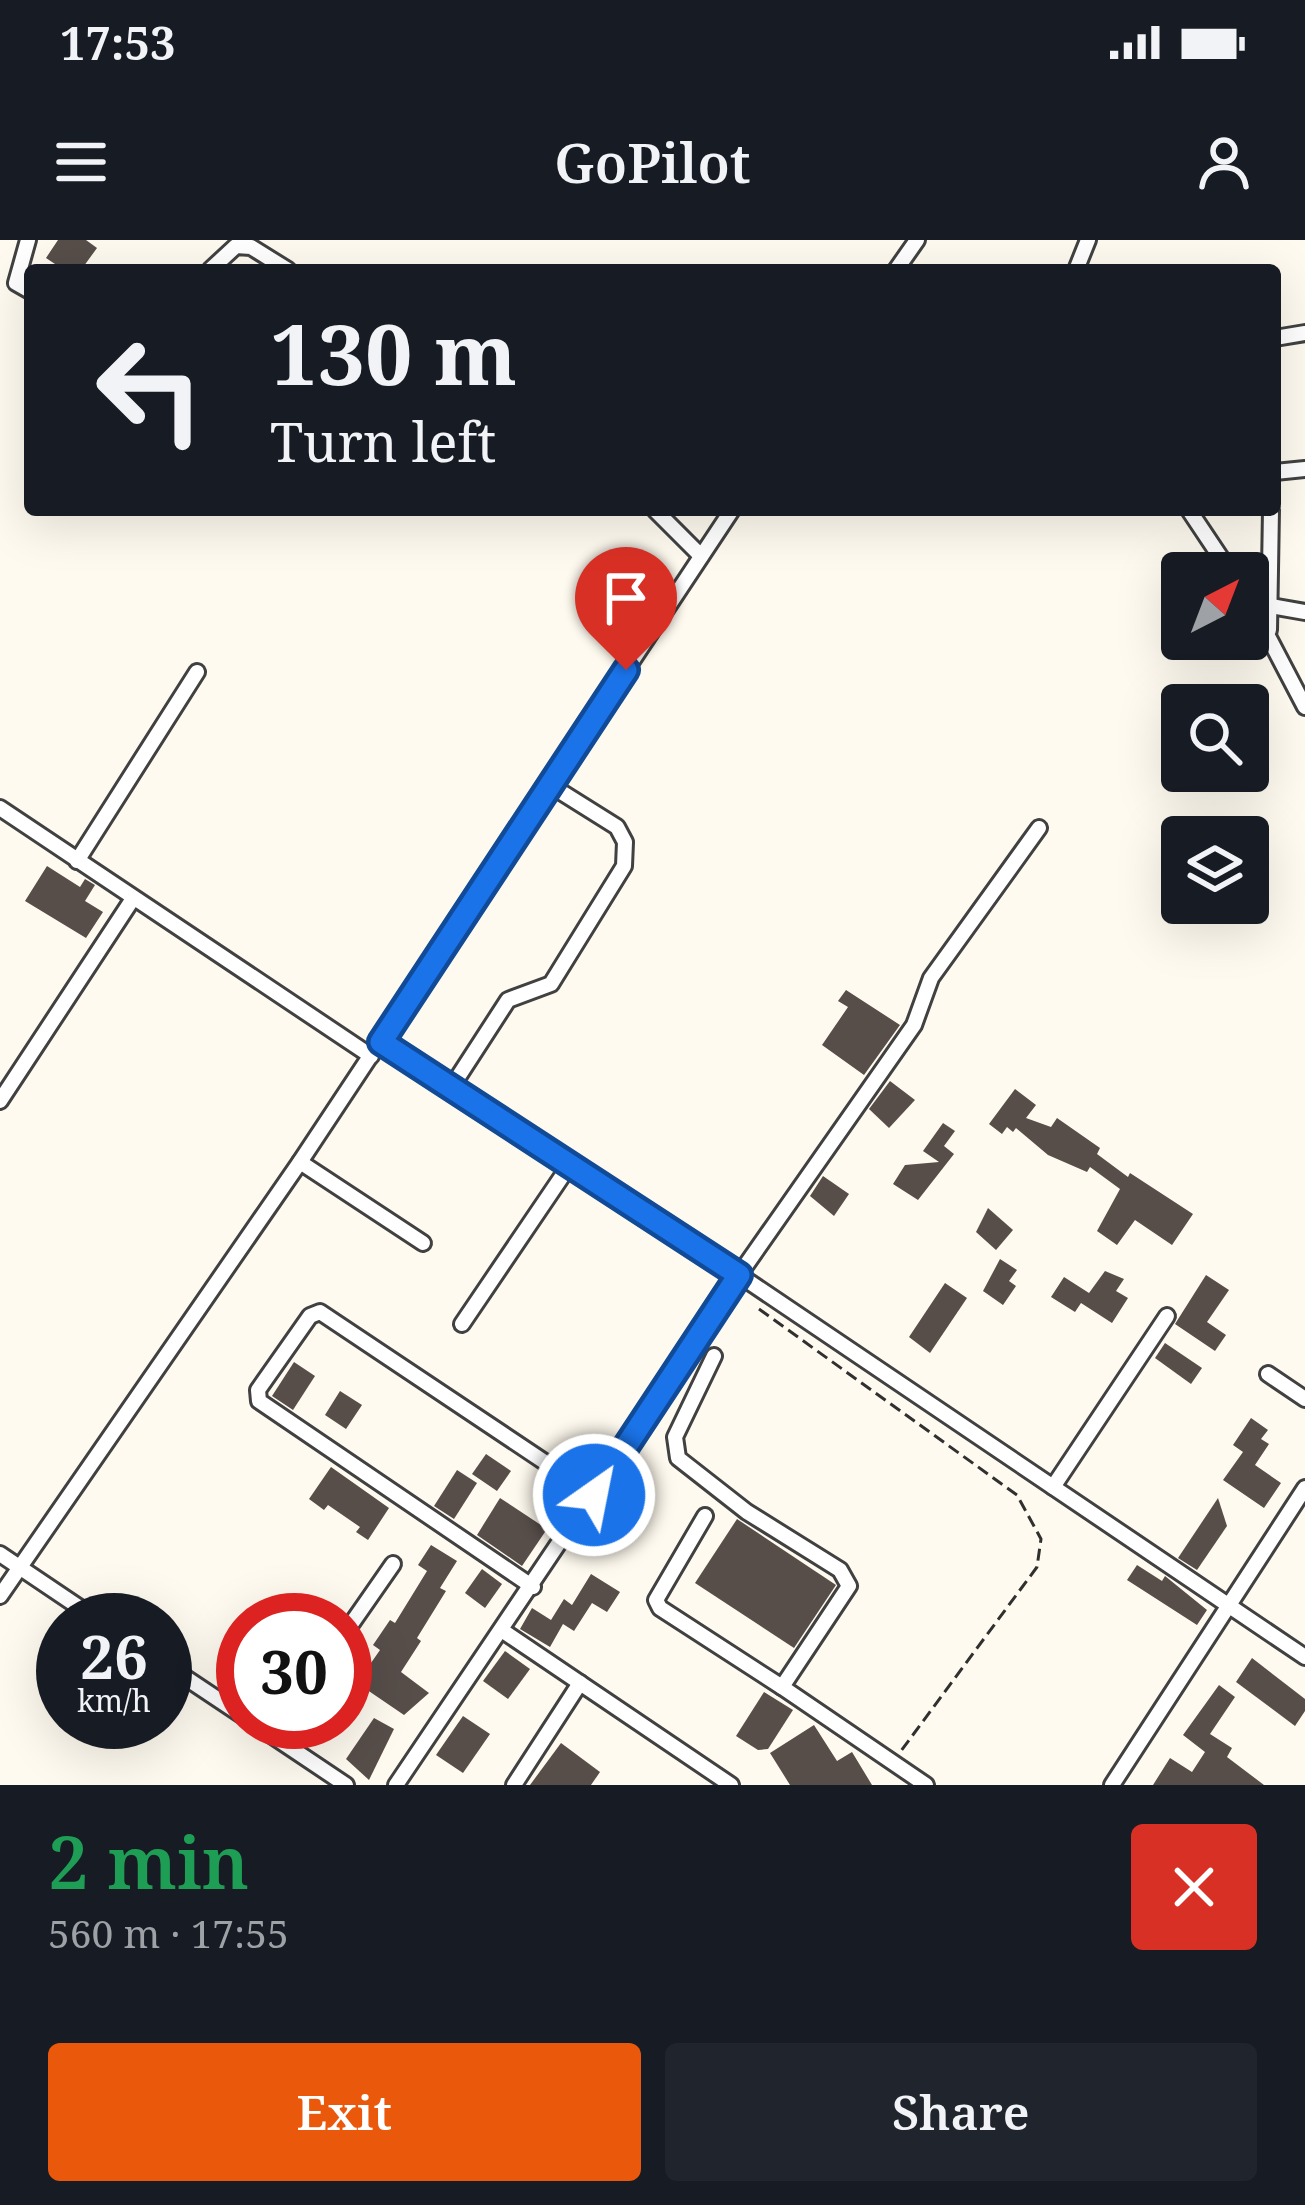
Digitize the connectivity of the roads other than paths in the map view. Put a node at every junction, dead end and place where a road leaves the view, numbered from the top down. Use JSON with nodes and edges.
{"nodes":[{"id":1,"x":28,"y":240,"type":"edge"},
{"id":2,"x":216,"y":264,"type":"edge"},
{"id":3,"x":278,"y":264,"type":"edge"},
{"id":4,"x":24,"y":288,"type":"edge"},
{"id":5,"x":661,"y":516,"type":"edge"},
{"id":6,"x":728,"y":516,"type":"edge"},
{"id":7,"x":1194,"y":516,"type":"edge"},
{"id":8,"x":1271,"y":516,"type":"edge"},
{"id":9,"x":1217,"y":552,"type":"edge"},
{"id":10,"x":700,"y":556,"type":"junction"},
{"id":11,"x":1271,"y":606,"type":"junction"},
{"id":12,"x":1305,"y":612,"type":"edge"},
{"id":13,"x":1269,"y":630,"type":"joint"},
{"id":14,"x":197,"y":672,"type":"dead end"},
{"id":15,"x":1305,"y":707,"type":"edge"},
{"id":16,"x":550,"y":784,"type":"junction"},
{"id":17,"x":0,"y":808,"type":"edge"},
{"id":18,"x":1039,"y":828,"type":"dead end"},
{"id":19,"x":77,"y":861,"type":"junction"},
{"id":20,"x":133,"y":899,"type":"junction"},
{"id":21,"x":381,"y":1042,"type":"junction"},
{"id":22,"x":371,"y":1056,"type":"junction"},
{"id":23,"x":451,"y":1088,"type":"junction"},
{"id":24,"x":0,"y":1101,"type":"edge"},
{"id":25,"x":301,"y":1162,"type":"junction"},
{"id":26,"x":569,"y":1166,"type":"junction"},
{"id":27,"x":423,"y":1244,"type":"dead end"},
{"id":28,"x":739,"y":1275,"type":"junction"},
{"id":29,"x":1167,"y":1316,"type":"dead end"},
{"id":30,"x":462,"y":1324,"type":"dead end"},
{"id":31,"x":714,"y":1356,"type":"dead end"},
{"id":32,"x":1268,"y":1374,"type":"dead end"},
{"id":33,"x":1305,"y":1399,"type":"edge"},
{"id":34,"x":1053,"y":1487,"type":"junction"},
{"id":35,"x":1305,"y":1488,"type":"edge"},
{"id":36,"x":594,"y":1495,"type":"junction"},
{"id":37,"x":705,"y":1516,"type":"dead end"},
{"id":38,"x":0,"y":1554,"type":"edge"},
{"id":39,"x":393,"y":1564,"type":"dead end"},
{"id":40,"x":19,"y":1567,"type":"junction"},
{"id":41,"x":533,"y":1587,"type":"junction"},
{"id":42,"x":58,"y":1593,"type":"edge"},
{"id":43,"x":372,"y":1594,"type":"edge"},
{"id":44,"x":0,"y":1596,"type":"edge"},
{"id":45,"x":1229,"y":1606,"type":"junction"},
{"id":46,"x":503,"y":1631,"type":"junction"},
{"id":47,"x":1305,"y":1657,"type":"edge"},
{"id":48,"x":580,"y":1683,"type":"junction"},
{"id":49,"x":782,"y":1687,"type":"junction"},
{"id":50,"x":292,"y":1749,"type":"edge"},
{"id":51,"x":346,"y":1785,"type":"edge"},
{"id":52,"x":397,"y":1785,"type":"edge"},
{"id":53,"x":514,"y":1785,"type":"edge"},
{"id":54,"x":731,"y":1785,"type":"edge"},
{"id":55,"x":926,"y":1785,"type":"edge"},
{"id":56,"x":1112,"y":1785,"type":"edge"}],
"edges":[{"from":1,"to":4,"type":"street"},
{"from":2,"to":3,"type":"street"},
{"from":5,"to":10,"type":"street"},
{"from":6,"to":10,"type":"street"},
{"from":7,"to":9,"type":"street"},
{"from":8,"to":11,"type":"street"},
{"from":10,"to":16,"type":"street"},
{"from":11,"to":12,"type":"street"},
{"from":11,"to":13,"type":"street"},
{"from":13,"to":15,"type":"street"},
{"from":14,"to":19,"type":"street"},
{"from":16,"to":21,"type":"street"},
{"from":16,"to":23,"type":"street"},
{"from":17,"to":19,"type":"street"},
{"from":18,"to":28,"type":"street"},
{"from":19,"to":20,"type":"street"},
{"from":20,"to":22,"type":"street"},
{"from":20,"to":24,"type":"street"},
{"from":21,"to":22,"type":"street"},
{"from":21,"to":23,"type":"street"},
{"from":22,"to":25,"type":"street"},
{"from":23,"to":26,"type":"street"},
{"from":25,"to":27,"type":"street"},
{"from":25,"to":40,"type":"street"},
{"from":26,"to":28,"type":"street"},
{"from":26,"to":30,"type":"street"},
{"from":28,"to":34,"type":"street"},
{"from":28,"to":36,"type":"street"},
{"from":29,"to":34,"type":"street"},
{"from":31,"to":49,"type":"street"},
{"from":32,"to":33,"type":"street"},
{"from":34,"to":45,"type":"street"},
{"from":35,"to":45,"type":"street"},
{"from":36,"to":41,"type":"street"},
{"from":36,"to":41,"type":"street"},
{"from":37,"to":49,"type":"street"},
{"from":38,"to":40,"type":"street"},
{"from":39,"to":43,"type":"street"},
{"from":40,"to":42,"type":"street"},
{"from":40,"to":44,"type":"street"},
{"from":41,"to":46,"type":"street"},
{"from":45,"to":47,"type":"street"},
{"from":45,"to":56,"type":"street"},
{"from":46,"to":48,"type":"street"},
{"from":46,"to":52,"type":"street"},
{"from":48,"to":53,"type":"street"},
{"from":48,"to":54,"type":"street"},
{"from":49,"to":55,"type":"street"},
{"from":50,"to":51,"type":"street"}]}
